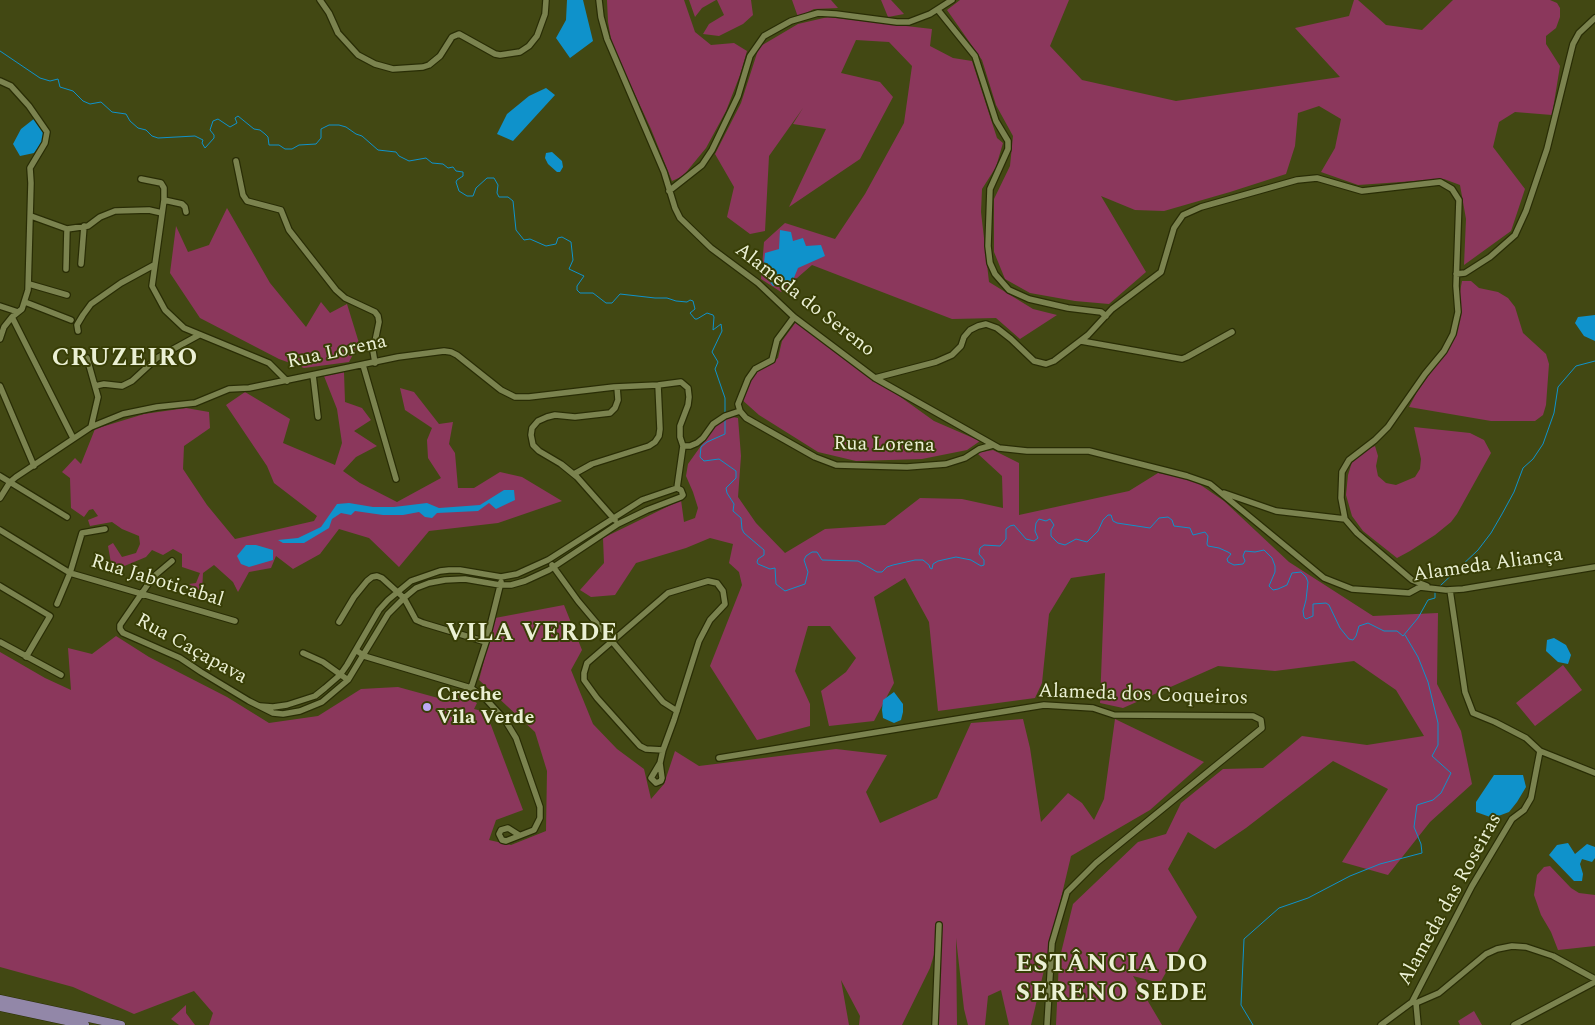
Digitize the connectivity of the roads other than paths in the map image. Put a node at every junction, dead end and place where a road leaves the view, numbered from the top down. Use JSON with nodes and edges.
{"nodes":[{"id":1,"x":320,"y":0,"type":"edge"},
{"id":2,"x":546,"y":0,"type":"edge"},
{"id":3,"x":599,"y":0,"type":"edge"},
{"id":4,"x":952,"y":0,"type":"edge"},
{"id":5,"x":938,"y":10,"type":"junction"},
{"id":6,"x":1595,"y":18,"type":"edge"},
{"id":7,"x":0,"y":82,"type":"edge"},
{"id":8,"x":236,"y":162,"type":"dead end"},
{"id":9,"x":141,"y":180,"type":"dead end"},
{"id":10,"x":669,"y":191,"type":"junction"},
{"id":11,"x":164,"y":200,"type":"junction"},
{"id":12,"x":186,"y":212,"type":"dead end"},
{"id":13,"x":162,"y":213,"type":"junction"},
{"id":14,"x":31,"y":216,"type":"junction"},
{"id":15,"x":84,"y":226,"type":"junction"},
{"id":16,"x":67,"y":229,"type":"junction"},
{"id":17,"x":80,"y":264,"type":"dead end"},
{"id":18,"x":154,"y":265,"type":"junction"},
{"id":19,"x":66,"y":269,"type":"dead end"},
{"id":20,"x":1456,"y":274,"type":"junction"},
{"id":21,"x":29,"y":284,"type":"junction"},
{"id":22,"x":67,"y":295,"type":"dead end"},
{"id":23,"x":25,"y":302,"type":"junction"},
{"id":24,"x":0,"y":306,"type":"edge"},
{"id":25,"x":18,"y":312,"type":"junction"},
{"id":26,"x":1106,"y":316,"type":"junction"},
{"id":27,"x":12,"y":317,"type":"junction"},
{"id":28,"x":794,"y":317,"type":"junction"},
{"id":29,"x":71,"y":320,"type":"dead end"},
{"id":30,"x":78,"y":331,"type":"dead end"},
{"id":31,"x":1232,"y":332,"type":"dead end"},
{"id":32,"x":199,"y":336,"type":"junction"},
{"id":33,"x":0,"y":339,"type":"edge"},
{"id":34,"x":1081,"y":341,"type":"junction"},
{"id":35,"x":87,"y":358,"type":"dead end"},
{"id":36,"x":375,"y":362,"type":"junction"},
{"id":37,"x":364,"y":364,"type":"junction"},
{"id":38,"x":313,"y":375,"type":"junction"},
{"id":39,"x":875,"y":378,"type":"junction"},
{"id":40,"x":287,"y":381,"type":"junction"},
{"id":41,"x":658,"y":385,"type":"junction"},
{"id":42,"x":0,"y":386,"type":"edge"},
{"id":43,"x":95,"y":386,"type":"junction"},
{"id":44,"x":618,"y":387,"type":"junction"},
{"id":45,"x":740,"y":412,"type":"junction"},
{"id":46,"x":318,"y":417,"type":"dead end"},
{"id":47,"x":91,"y":427,"type":"junction"},
{"id":48,"x":73,"y":438,"type":"junction"},
{"id":49,"x":993,"y":445,"type":"junction"},
{"id":50,"x":683,"y":446,"type":"junction"},
{"id":51,"x":34,"y":466,"type":"junction"},
{"id":52,"x":574,"y":474,"type":"junction"},
{"id":53,"x":0,"y":476,"type":"edge"},
{"id":54,"x":396,"y":480,"type":"dead end"},
{"id":55,"x":10,"y":482,"type":"junction"},
{"id":56,"x":677,"y":488,"type":"junction"},
{"id":57,"x":1222,"y":492,"type":"junction"},
{"id":58,"x":0,"y":498,"type":"edge"},
{"id":59,"x":67,"y":517,"type":"dead end"},
{"id":60,"x":613,"y":518,"type":"junction"},
{"id":61,"x":1345,"y":519,"type":"junction"},
{"id":62,"x":618,"y":524,"type":"junction"},
{"id":63,"x":105,"y":529,"type":"dead end"},
{"id":64,"x":0,"y":530,"type":"edge"},
{"id":65,"x":548,"y":560,"type":"junction"},
{"id":66,"x":172,"y":561,"type":"dead end"},
{"id":67,"x":553,"y":567,"type":"junction"},
{"id":68,"x":1595,"y":567,"type":"edge"},
{"id":69,"x":70,"y":573,"type":"junction"},
{"id":70,"x":501,"y":577,"type":"junction"},
{"id":71,"x":500,"y":585,"type":"junction"},
{"id":72,"x":0,"y":586,"type":"edge"},
{"id":73,"x":1434,"y":589,"type":"junction"},
{"id":74,"x":1448,"y":590,"type":"junction"},
{"id":75,"x":397,"y":591,"type":"junction"},
{"id":76,"x":140,"y":594,"type":"junction"},
{"id":77,"x":404,"y":598,"type":"junction"},
{"id":78,"x":58,"y":604,"type":"dead end"},
{"id":79,"x":235,"y":621,"type":"dead end"},
{"id":80,"x":339,"y":622,"type":"dead end"},
{"id":81,"x":612,"y":640,"type":"junction"},
{"id":82,"x":0,"y":642,"type":"edge"},
{"id":83,"x":486,"y":642,"type":"junction"},
{"id":84,"x":356,"y":650,"type":"junction"},
{"id":85,"x":303,"y":654,"type":"dead end"},
{"id":86,"x":364,"y":656,"type":"junction"},
{"id":87,"x":26,"y":657,"type":"junction"},
{"id":88,"x":61,"y":674,"type":"dead end"},
{"id":89,"x":340,"y":675,"type":"junction"},
{"id":90,"x":348,"y":680,"type":"junction"},
{"id":91,"x":471,"y":688,"type":"junction"},
{"id":92,"x":260,"y":706,"type":"junction"},
{"id":93,"x":676,"y":711,"type":"junction"},
{"id":94,"x":663,"y":750,"type":"junction"},
{"id":95,"x":1540,"y":751,"type":"junction"},
{"id":96,"x":718,"y":758,"type":"dead end"},
{"id":97,"x":660,"y":763,"type":"dead end"},
{"id":98,"x":1595,"y":773,"type":"edge"},
{"id":99,"x":519,"y":835,"type":"dead end"},
{"id":100,"x":938,"y":925,"type":"dead end"},
{"id":101,"x":1595,"y":981,"type":"edge"},
{"id":102,"x":0,"y":999,"type":"edge"},
{"id":103,"x":1414,"y":1002,"type":"junction"},
{"id":104,"x":0,"y":1007,"type":"edge"},
{"id":105,"x":86,"y":1025,"type":"edge"},
{"id":106,"x":121,"y":1025,"type":"edge"},
{"id":107,"x":935,"y":1025,"type":"edge"},
{"id":108,"x":1047,"y":1025,"type":"edge"},
{"id":109,"x":1381,"y":1025,"type":"edge"},
{"id":110,"x":1418,"y":1025,"type":"edge"},
{"id":111,"x":1514,"y":1025,"type":"edge"}],
"edges":[{"from":1,"to":2,"type":"street"},
{"from":3,"to":10,"type":"street","name":"Alameda do Sereno"},
{"from":4,"to":5,"type":"street"},
{"from":5,"to":10,"type":"street"},
{"from":5,"to":26,"type":"street"},
{"from":6,"to":20,"type":"street"},
{"from":7,"to":14,"type":"street"},
{"from":8,"to":36,"type":"street"},
{"from":9,"to":11,"type":"street"},
{"from":10,"to":28,"type":"street","name":"Alameda do Sereno"},
{"from":11,"to":12,"type":"street"},
{"from":11,"to":13,"type":"street"},
{"from":13,"to":15,"type":"street"},
{"from":13,"to":18,"type":"street"},
{"from":14,"to":16,"type":"street"},
{"from":14,"to":21,"type":"street"},
{"from":15,"to":16,"type":"street"},
{"from":15,"to":17,"type":"street"},
{"from":16,"to":19,"type":"street"},
{"from":18,"to":30,"type":"street"},
{"from":18,"to":32,"type":"street"},
{"from":20,"to":26,"type":"street","name":"Alameda do Sereno"},
{"from":20,"to":61,"type":"street","name":"Alameda do Sereno"},
{"from":21,"to":22,"type":"street"},
{"from":21,"to":23,"type":"street"},
{"from":23,"to":25,"type":"street"},
{"from":23,"to":29,"type":"street"},
{"from":24,"to":25,"type":"street"},
{"from":25,"to":27,"type":"street"},
{"from":26,"to":34,"type":"street","name":"Alameda do Sereno"},
{"from":27,"to":33,"type":"street"},
{"from":27,"to":48,"type":"street"},
{"from":28,"to":39,"type":"street","name":"Alameda do Sereno"},
{"from":28,"to":45,"type":"street"},
{"from":31,"to":34,"type":"street"},
{"from":32,"to":40,"type":"street"},
{"from":32,"to":43,"type":"street"},
{"from":34,"to":39,"type":"street","name":"Alameda do Sereno"},
{"from":35,"to":43,"type":"street"},
{"from":36,"to":37,"type":"street","name":"Rua Lorena"},
{"from":36,"to":44,"type":"street","name":"Rua Lorena"},
{"from":37,"to":38,"type":"street","name":"Rua Lorena"},
{"from":37,"to":54,"type":"street"},
{"from":38,"to":40,"type":"street","name":"Rua Lorena"},
{"from":38,"to":46,"type":"street"},
{"from":39,"to":49,"type":"street","name":"Alameda Aliança"},
{"from":40,"to":47,"type":"street","name":"Rua Lorena"},
{"from":41,"to":44,"type":"street","name":"Rua Lorena"},
{"from":41,"to":50,"type":"street","name":"Rua Lorena"},
{"from":41,"to":52,"type":"street"},
{"from":42,"to":51,"type":"street"},
{"from":43,"to":47,"type":"street"},
{"from":44,"to":52,"type":"street"},
{"from":45,"to":49,"type":"street","name":"Rua Lorena"},
{"from":45,"to":50,"type":"street"},
{"from":47,"to":48,"type":"street","name":"Rua Lorena"},
{"from":48,"to":51,"type":"street","name":"Rua Lorena"},
{"from":49,"to":57,"type":"street","name":"Alameda Aliança"},
{"from":50,"to":56,"type":"street","name":"Rua Lorena"},
{"from":51,"to":55,"type":"street","name":"Rua Lorena"},
{"from":52,"to":60,"type":"street"},
{"from":53,"to":55,"type":"street"},
{"from":55,"to":58,"type":"street"},
{"from":55,"to":59,"type":"street"},
{"from":56,"to":60,"type":"street"},
{"from":56,"to":62,"type":"street","name":"Rua Lorena"},
{"from":57,"to":61,"type":"street"},
{"from":57,"to":73,"type":"street","name":"Alameda Aliança"},
{"from":60,"to":62,"type":"street"},
{"from":60,"to":65,"type":"street"},
{"from":61,"to":73,"type":"street"},
{"from":62,"to":67,"type":"street","name":"Rua Caçapava"},
{"from":63,"to":69,"type":"street"},
{"from":64,"to":69,"type":"street","name":"Rua Jaboticabal"},
{"from":65,"to":67,"type":"street"},
{"from":65,"to":70,"type":"street"},
{"from":66,"to":76,"type":"street"},
{"from":67,"to":71,"type":"street","name":"Rua Caçapava"},
{"from":67,"to":81,"type":"street"},
{"from":68,"to":74,"type":"street","name":"Alameda Aliança"},
{"from":69,"to":76,"type":"street","name":"Rua Jaboticabal"},
{"from":69,"to":78,"type":"street"},
{"from":70,"to":71,"type":"street"},
{"from":70,"to":75,"type":"street"},
{"from":71,"to":77,"type":"street","name":"Rua Caçapava"},
{"from":71,"to":83,"type":"street"},
{"from":72,"to":87,"type":"street"},
{"from":73,"to":74,"type":"street","name":"Alameda Aliança"},
{"from":74,"to":95,"type":"street"},
{"from":75,"to":77,"type":"street"},
{"from":75,"to":80,"type":"street"},
{"from":75,"to":84,"type":"street"},
{"from":76,"to":79,"type":"street","name":"Rua Jaboticabal"},
{"from":76,"to":92,"type":"street","name":"Rua Caçapava"},
{"from":77,"to":83,"type":"street"},
{"from":77,"to":86,"type":"street","name":"Rua Caçapava"},
{"from":81,"to":93,"type":"street"},
{"from":81,"to":93,"type":"street"},
{"from":81,"to":94,"type":"street"},
{"from":82,"to":87,"type":"street"},
{"from":83,"to":91,"type":"street"},
{"from":84,"to":86,"type":"street"},
{"from":84,"to":89,"type":"street"},
{"from":85,"to":89,"type":"street"},
{"from":86,"to":90,"type":"street","name":"Rua Caçapava"},
{"from":86,"to":91,"type":"street"},
{"from":87,"to":88,"type":"street"},
{"from":89,"to":90,"type":"street"},
{"from":89,"to":92,"type":"street"},
{"from":90,"to":92,"type":"street","name":"Rua Caçapava"},
{"from":91,"to":99,"type":"street"},
{"from":93,"to":94,"type":"street"},
{"from":94,"to":97,"type":"street"},
{"from":95,"to":98,"type":"street"},
{"from":95,"to":103,"type":"street","name":"Alameda das Roseiras"},
{"from":96,"to":108,"type":"street","name":"Alameda dos Coqueiros"},
{"from":100,"to":107,"type":"street"},
{"from":101,"to":103,"type":"street"},
{"from":101,"to":111,"type":"street"},
{"from":102,"to":106,"type":"main road"},
{"from":103,"to":109,"type":"street","name":"Alameda das Roseiras"},
{"from":103,"to":110,"type":"street"},
{"from":104,"to":105,"type":"main road"}]}
